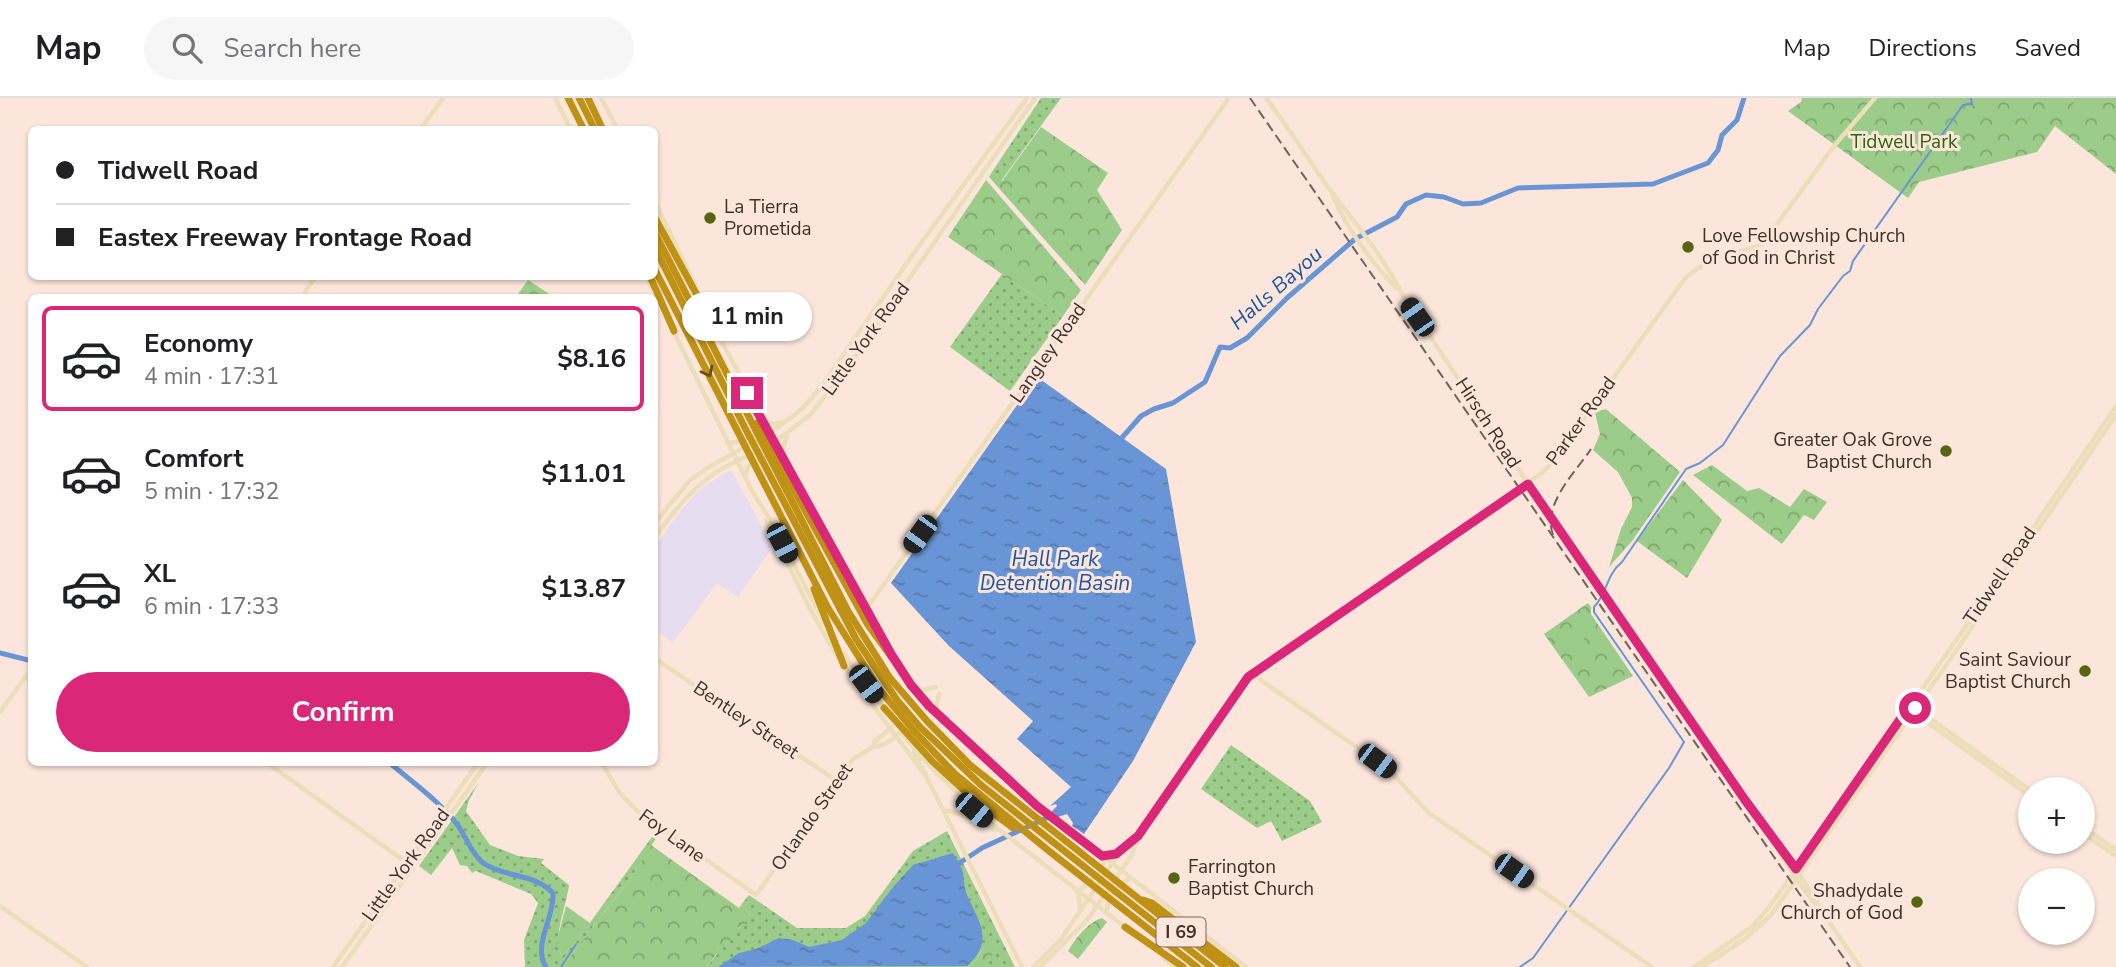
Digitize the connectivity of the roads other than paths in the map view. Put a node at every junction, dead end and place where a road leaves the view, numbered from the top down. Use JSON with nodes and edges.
{"nodes":[{"id":1,"x":443,"y":98,"type":"edge"},
{"id":2,"x":555,"y":98,"type":"edge"},
{"id":3,"x":568,"y":98,"type":"edge"},
{"id":4,"x":579,"y":98,"type":"edge"},
{"id":5,"x":588,"y":98,"type":"edge"},
{"id":6,"x":601,"y":98,"type":"edge"},
{"id":7,"x":1027,"y":98,"type":"edge"},
{"id":8,"x":1035,"y":98,"type":"edge"},
{"id":9,"x":1229,"y":98,"type":"edge"},
{"id":10,"x":1266,"y":98,"type":"edge"},
{"id":11,"x":1875,"y":98,"type":"edge"},
{"id":12,"x":423,"y":126,"type":"edge"},
{"id":13,"x":569,"y":126,"type":"edge"},
{"id":14,"x":582,"y":126,"type":"edge"},
{"id":15,"x":593,"y":126,"type":"edge"},
{"id":16,"x":601,"y":126,"type":"edge"},
{"id":17,"x":616,"y":126,"type":"edge"},
{"id":18,"x":1330,"y":190,"type":"junction"},
{"id":19,"x":658,"y":208,"type":"edge"},
{"id":20,"x":658,"y":223,"type":"edge"},
{"id":21,"x":658,"y":239,"type":"edge"},
{"id":22,"x":916,"y":250,"type":"junction"},
{"id":23,"x":658,"y":253,"type":"edge"},
{"id":24,"x":925,"y":256,"type":"junction"},
{"id":25,"x":658,"y":274,"type":"edge"},
{"id":26,"x":1402,"y":294,"type":"junction"},
{"id":27,"x":658,"y":297,"type":"edge"},
{"id":28,"x":716,"y":330,"type":"junction"},
{"id":29,"x":674,"y":331,"type":"joint"},
{"id":30,"x":2116,"y":406,"type":"edge"},
{"id":31,"x":802,"y":409,"type":"junction"},
{"id":32,"x":2116,"y":415,"type":"edge"},
{"id":33,"x":808,"y":416,"type":"junction"},
{"id":34,"x":788,"y":420,"type":"junction"},
{"id":35,"x":752,"y":423,"type":"junction"},
{"id":36,"x":770,"y":433,"type":"junction"},
{"id":37,"x":789,"y":433,"type":"junction"},
{"id":38,"x":775,"y":442,"type":"junction"},
{"id":39,"x":728,"y":444,"type":"junction"},
{"id":40,"x":733,"y":454,"type":"junction"},
{"id":41,"x":719,"y":461,"type":"junction"},
{"id":42,"x":737,"y":461,"type":"junction"},
{"id":43,"x":772,"y":465,"type":"junction"},
{"id":44,"x":745,"y":477,"type":"junction"},
{"id":45,"x":798,"y":484,"type":"junction"},
{"id":46,"x":1528,"y":484,"type":"junction"},
{"id":47,"x":754,"y":495,"type":"junction"},
{"id":48,"x":658,"y":519,"type":"edge"},
{"id":49,"x":660,"y":530,"type":"joint"},
{"id":50,"x":658,"y":533,"type":"edge"},
{"id":51,"x":798,"y":546,"type":"junction"},
{"id":52,"x":867,"y":608,"type":"junction"},
{"id":53,"x":848,"y":611,"type":"junction"},
{"id":54,"x":658,"y":661,"type":"edge"},
{"id":55,"x":1945,"y":662,"type":"junction"},
{"id":56,"x":845,"y":666,"type":"junction"},
{"id":57,"x":28,"y":672,"type":"edge"},
{"id":58,"x":1252,"y":674,"type":"junction"},
{"id":59,"x":912,"y":685,"type":"junction"},
{"id":60,"x":936,"y":687,"type":"dead end"},
{"id":61,"x":939,"y":694,"type":"dead end"},
{"id":62,"x":924,"y":700,"type":"junction"},
{"id":63,"x":892,"y":705,"type":"junction"},
{"id":64,"x":929,"y":706,"type":"junction"},
{"id":65,"x":1911,"y":709,"type":"junction"},
{"id":66,"x":0,"y":712,"type":"edge"},
{"id":67,"x":935,"y":712,"type":"junction"},
{"id":68,"x":891,"y":728,"type":"junction"},
{"id":69,"x":902,"y":730,"type":"junction"},
{"id":70,"x":897,"y":736,"type":"junction"},
{"id":71,"x":874,"y":746,"type":"junction"},
{"id":72,"x":271,"y":766,"type":"edge"},
{"id":73,"x":476,"y":766,"type":"edge"},
{"id":74,"x":485,"y":766,"type":"edge"},
{"id":75,"x":604,"y":766,"type":"edge"},
{"id":76,"x":928,"y":779,"type":"junction"},
{"id":77,"x":836,"y":781,"type":"junction"},
{"id":78,"x":2018,"y":782,"type":"edge"},
{"id":79,"x":2018,"y":787,"type":"edge"},
{"id":80,"x":944,"y":810,"type":"junction"},
{"id":81,"x":961,"y":814,"type":"junction"},
{"id":82,"x":987,"y":823,"type":"junction"},
{"id":83,"x":951,"y":824,"type":"junction"},
{"id":84,"x":2095,"y":835,"type":"edge"},
{"id":85,"x":1138,"y":836,"type":"junction"},
{"id":86,"x":2095,"y":842,"type":"edge"},
{"id":87,"x":1123,"y":849,"type":"junction"},
{"id":88,"x":2116,"y":850,"type":"edge"},
{"id":89,"x":1102,"y":856,"type":"junction"},
{"id":90,"x":2116,"y":856,"type":"edge"},
{"id":91,"x":407,"y":863,"type":"junction"},
{"id":92,"x":1112,"y":864,"type":"junction"},
{"id":93,"x":413,"y":867,"type":"junction"},
{"id":94,"x":1122,"y":871,"type":"junction"},
{"id":95,"x":1796,"y":874,"type":"junction"},
{"id":96,"x":1132,"y":878,"type":"junction"},
{"id":97,"x":1078,"y":890,"type":"junction"},
{"id":98,"x":756,"y":895,"type":"joint"},
{"id":99,"x":1088,"y":898,"type":"junction"},
{"id":100,"x":1120,"y":902,"type":"junction"},
{"id":101,"x":0,"y":906,"type":"edge"},
{"id":102,"x":1097,"y":906,"type":"junction"},
{"id":103,"x":1079,"y":913,"type":"junction"},
{"id":104,"x":1107,"y":914,"type":"junction"},
{"id":105,"x":1088,"y":919,"type":"junction"},
{"id":106,"x":1125,"y":927,"type":"junction"},
{"id":107,"x":1063,"y":941,"type":"junction"},
{"id":108,"x":1716,"y":955,"type":"junction"},
{"id":109,"x":1231,"y":966,"type":"edge"},
{"id":110,"x":87,"y":967,"type":"edge"},
{"id":111,"x":333,"y":967,"type":"edge"},
{"id":112,"x":342,"y":967,"type":"edge"},
{"id":113,"x":1022,"y":967,"type":"edge"},
{"id":114,"x":1033,"y":967,"type":"edge"},
{"id":115,"x":1040,"y":967,"type":"edge"},
{"id":116,"x":1175,"y":967,"type":"edge"},
{"id":117,"x":1183,"y":967,"type":"edge"},
{"id":118,"x":1197,"y":967,"type":"edge"},
{"id":119,"x":1211,"y":967,"type":"edge"},
{"id":120,"x":1246,"y":967,"type":"edge"},
{"id":121,"x":1652,"y":967,"type":"edge"},
{"id":122,"x":1694,"y":967,"type":"edge"},
{"id":123,"x":1702,"y":967,"type":"edge"},
{"id":124,"x":1860,"y":967,"type":"edge"}],
"edges":[{"from":1,"to":12,"type":"main road"},
{"from":2,"to":13,"type":"main road"},
{"from":3,"to":14,"type":"highway"},
{"from":4,"to":15,"type":"highway"},
{"from":5,"to":16,"type":"highway"},
{"from":6,"to":17,"type":"main road"},
{"from":7,"to":22,"type":"main road","name":"Little York Road"},
{"from":8,"to":24,"type":"main road","name":"Little York Road"},
{"from":9,"to":52,"type":"main road","name":"Langley Road"},
{"from":10,"to":18,"type":"main road","name":"Hirsch Road"},
{"from":11,"to":46,"type":"main road","name":"Parker Road"},
{"from":18,"to":26,"type":"main road","name":"Hirsch Road"},
{"from":18,"to":26,"type":"main road","name":"Hirsch Road"},
{"from":19,"to":28,"type":"main road"},
{"from":20,"to":28,"type":"highway"},
{"from":21,"to":35,"type":"highway","number":"I 69"},
{"from":22,"to":24,"type":"main road"},
{"from":22,"to":31,"type":"main road","name":"Little York Road"},
{"from":23,"to":35,"type":"highway","number":"I 69"},
{"from":24,"to":33,"type":"main road","name":"Little York Road"},
{"from":25,"to":35,"type":"highway","number":"I 69","one_way":true},
{"from":26,"to":46,"type":"main road","name":"Hirsch Road"},
{"from":27,"to":29,"type":"highway"},
{"from":28,"to":35,"type":"main road"},
{"from":29,"to":39,"type":"main road"},
{"from":30,"to":55,"type":"main road","name":"Tidwell Road"},
{"from":31,"to":33,"type":"main road"},
{"from":31,"to":34,"type":"main road","name":"Little York Road"},
{"from":32,"to":55,"type":"main road","name":"Tidwell Road"},
{"from":33,"to":37,"type":"main road","name":"Little York Road"},
{"from":34,"to":35,"type":"main road"},
{"from":34,"to":36,"type":"main road","name":"Little York Road"},
{"from":35,"to":36,"type":"main road"},
{"from":35,"to":39,"type":"main road"},
{"from":35,"to":43,"type":"highway","number":"I 69"},
{"from":35,"to":43,"type":"highway","number":"I 69"},
{"from":36,"to":38,"type":"main road"},
{"from":36,"to":40,"type":"main road","name":"Little York Road"},
{"from":37,"to":38,"type":"main road","name":"Little York Road"},
{"from":37,"to":43,"type":"main road"},
{"from":38,"to":42,"type":"main road","name":"Little York Road"},
{"from":38,"to":43,"type":"main road"},
{"from":39,"to":40,"type":"main road"},
{"from":39,"to":41,"type":"main road"},
{"from":40,"to":41,"type":"main road","name":"Little York Road"},
{"from":40,"to":42,"type":"main road"},
{"from":41,"to":48,"type":"main road","name":"Little York Road"},
{"from":42,"to":44,"type":"main road"},
{"from":42,"to":49,"type":"main road","name":"Little York Road"},
{"from":43,"to":44,"type":"main road"},
{"from":43,"to":45,"type":"main road"},
{"from":43,"to":51,"type":"highway","number":"I 69"},
{"from":43,"to":53,"type":"highway","number":"I 69"},
{"from":43,"to":59,"type":"highway"},
{"from":43,"to":63,"type":"highway","number":"I 69"},
{"from":44,"to":47,"type":"main road"},
{"from":45,"to":52,"type":"main road"},
{"from":45,"to":53,"type":"highway"},
{"from":46,"to":58,"type":"main road","name":"Parker Road"},
{"from":46,"to":95,"type":"main road","name":"Hirsch Road"},
{"from":47,"to":56,"type":"main road"},
{"from":47,"to":63,"type":"main road"},
{"from":49,"to":50,"type":"main road","name":"Little York Road"},
{"from":51,"to":56,"type":"highway"},
{"from":51,"to":63,"type":"highway","number":"I 69"},
{"from":52,"to":59,"type":"main road"},
{"from":53,"to":63,"type":"highway","number":"I 69"},
{"from":54,"to":77,"type":"main road","name":"Bentley Street"},
{"from":55,"to":65,"type":"main road","name":"Tidwell Road"},
{"from":56,"to":63,"type":"main road"},
{"from":57,"to":66,"type":"main road"},
{"from":58,"to":85,"type":"main road","name":"Parker Road"},
{"from":58,"to":121,"type":"main road"},
{"from":59,"to":60,"type":"main road"},
{"from":59,"to":62,"type":"main road"},
{"from":59,"to":63,"type":"main road"},
{"from":61,"to":67,"type":"main road"},
{"from":62,"to":64,"type":"main road"},
{"from":62,"to":68,"type":"main road","name":"Orlando Street"},
{"from":63,"to":68,"type":"main road"},
{"from":63,"to":82,"type":"main road"},
{"from":63,"to":100,"type":"highway","number":"I 69"},
{"from":63,"to":100,"type":"highway","number":"I 69"},
{"from":63,"to":109,"type":"highway","number":"I 69"},
{"from":64,"to":67,"type":"main road"},
{"from":64,"to":69,"type":"main road"},
{"from":65,"to":78,"type":"main road"},
{"from":65,"to":79,"type":"main road"},
{"from":65,"to":95,"type":"main road","name":"Tidwell Road"},
{"from":67,"to":89,"type":"main road"},
{"from":68,"to":70,"type":"main road"},
{"from":68,"to":71,"type":"main road","name":"Orlando Street"},
{"from":69,"to":70,"type":"main road"},
{"from":69,"to":76,"type":"main road"},
{"from":70,"to":71,"type":"main road","name":"Orlando Street"},
{"from":70,"to":76,"type":"main road"},
{"from":71,"to":77,"type":"main road","name":"Orlando Street"},
{"from":72,"to":91,"type":"main road"},
{"from":73,"to":91,"type":"main road","name":"Little York Road"},
{"from":74,"to":93,"type":"main road","name":"Little York Road"},
{"from":75,"to":98,"type":"main road","name":"Foy Lane"},
{"from":76,"to":80,"type":"main road"},
{"from":77,"to":98,"type":"main road","name":"Orlando Street"},
{"from":80,"to":81,"type":"main road"},
{"from":80,"to":83,"type":"main road"},
{"from":81,"to":82,"type":"main road"},
{"from":81,"to":83,"type":"main road"},
{"from":82,"to":97,"type":"main road"},
{"from":83,"to":113,"type":"main road"},
{"from":84,"to":88,"type":"main road"},
{"from":85,"to":87,"type":"main road","name":"Parker Road"},
{"from":85,"to":94,"type":"main road","name":"Parker Road"},
{"from":86,"to":90,"type":"main road"},
{"from":87,"to":89,"type":"main road"},
{"from":87,"to":92,"type":"main road","name":"Parker Road"},
{"from":89,"to":92,"type":"main road"},
{"from":89,"to":97,"type":"main road"},
{"from":91,"to":93,"type":"main road"},
{"from":91,"to":111,"type":"main road","name":"Little York Road"},
{"from":92,"to":94,"type":"main road"},
{"from":92,"to":99,"type":"main road","name":"Parker Road"},
{"from":93,"to":112,"type":"main road","name":"Little York Road"},
{"from":94,"to":96,"type":"main road"},
{"from":94,"to":102,"type":"main road","name":"Parker Road"},
{"from":95,"to":108,"type":"main road","name":"Tidwell Road"},
{"from":95,"to":124,"type":"main road","name":"Hirsch Road"},
{"from":96,"to":104,"type":"main road"},
{"from":96,"to":120,"type":"main road"},
{"from":97,"to":99,"type":"main road"},
{"from":97,"to":103,"type":"main road"},
{"from":99,"to":102,"type":"main road"},
{"from":99,"to":103,"type":"main road","name":"Parker Road"},
{"from":100,"to":118,"type":"highway","number":"I 69"},
{"from":100,"to":119,"type":"highway"},
{"from":101,"to":110,"type":"main road"},
{"from":102,"to":104,"type":"main road"},
{"from":102,"to":105,"type":"main road","name":"Parker Road"},
{"from":103,"to":107,"type":"main road","name":"Parker Road"},
{"from":104,"to":105,"type":"main road"},
{"from":104,"to":106,"type":"main road"},
{"from":105,"to":107,"type":"main road","name":"Parker Road"},
{"from":106,"to":116,"type":"main road"},
{"from":106,"to":117,"type":"highway"},
{"from":107,"to":114,"type":"main road","name":"Parker Road"},
{"from":107,"to":115,"type":"main road","name":"Parker Road"},
{"from":108,"to":122,"type":"main road","name":"Tidwell Road"},
{"from":108,"to":123,"type":"main road","name":"Tidwell Road"}]}
